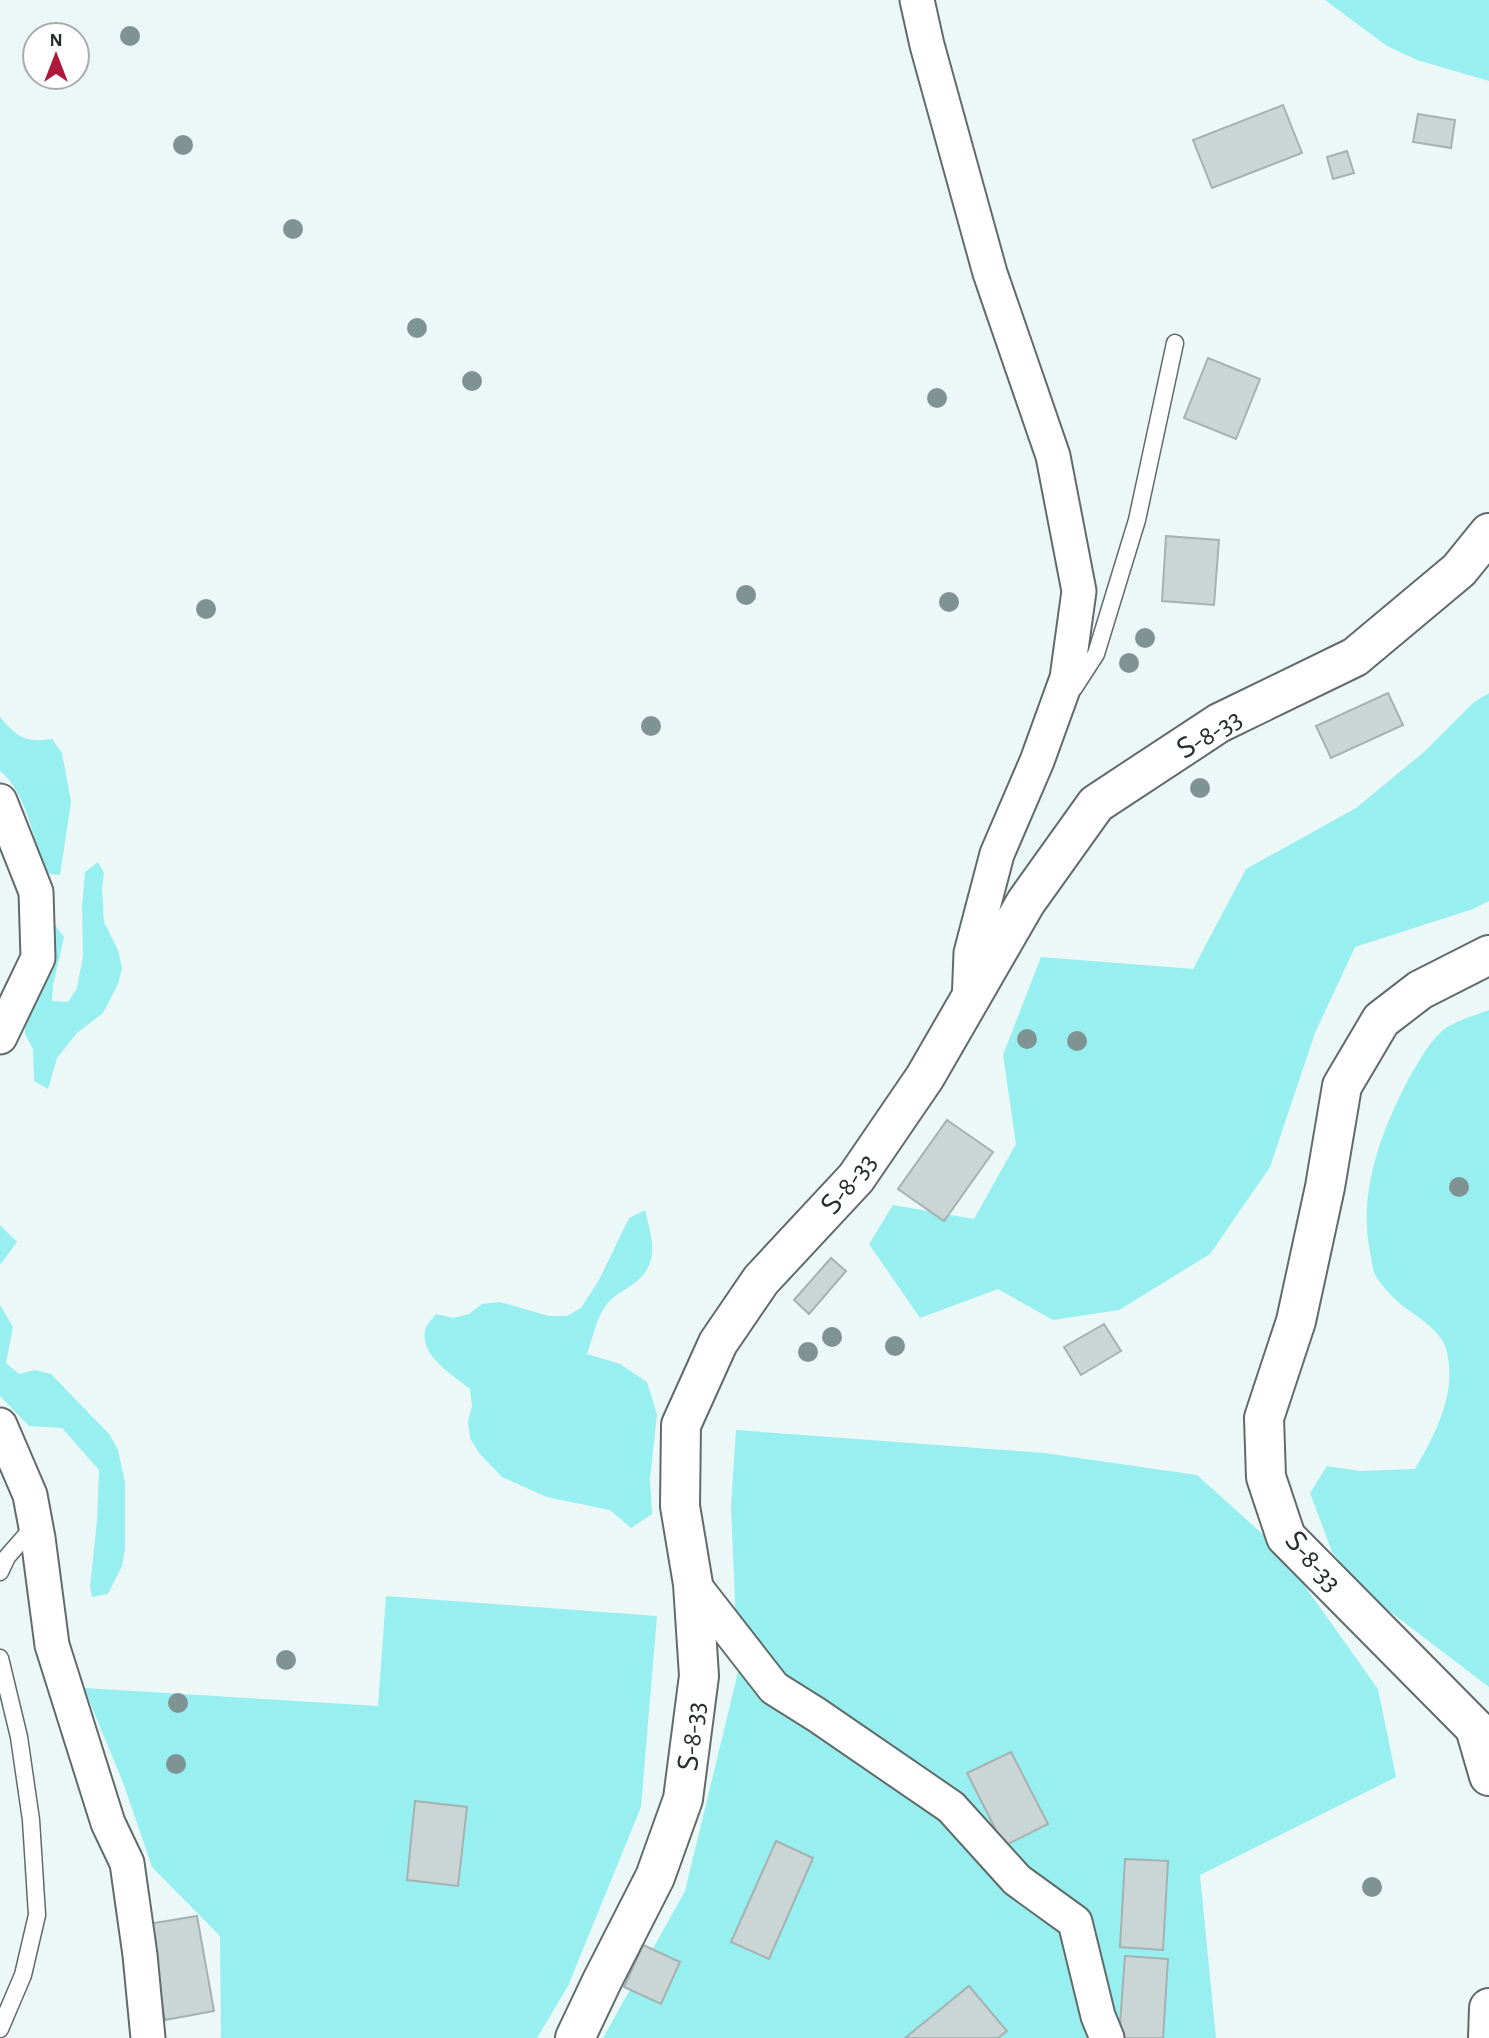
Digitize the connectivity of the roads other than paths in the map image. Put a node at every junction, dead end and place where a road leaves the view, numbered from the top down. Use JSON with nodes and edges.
{"nodes":[{"id":1,"x":917,"y":0,"type":"edge"},
{"id":2,"x":1175,"y":343,"type":"dead end"},
{"id":3,"x":1489,"y":533,"type":"edge"},
{"id":4,"x":1051,"y":722,"type":"junction"},
{"id":5,"x":0,"y":801,"type":"edge"},
{"id":6,"x":1489,"y":956,"type":"edge"},
{"id":7,"x":969,"y":1004,"type":"junction"},
{"id":8,"x":0,"y":1037,"type":"edge"},
{"id":9,"x":0,"y":1426,"type":"edge"},
{"id":10,"x":36,"y":1524,"type":"junction"},
{"id":11,"x":0,"y":1572,"type":"edge"},
{"id":12,"x":693,"y":1584,"type":"junction"},
{"id":13,"x":0,"y":1658,"type":"edge"},
{"id":14,"x":1489,"y":1776,"type":"edge"},
{"id":15,"x":1489,"y":2008,"type":"edge"},
{"id":16,"x":0,"y":2029,"type":"edge"},
{"id":17,"x":148,"y":2038,"type":"edge"},
{"id":18,"x":575,"y":2038,"type":"edge"},
{"id":19,"x":1107,"y":2038,"type":"edge"},
{"id":20,"x":1488,"y":2038,"type":"edge"}],
"edges":[{"from":1,"to":4,"type":"street"},
{"from":2,"to":4,"type":"lane"},
{"from":3,"to":7,"type":"street","name":"Տ-8-33","number":"Տ-8-33"},
{"from":4,"to":7,"type":"street"},
{"from":5,"to":8,"type":"street"},
{"from":6,"to":14,"type":"street","name":"Տ-8-33","number":"Տ-8-33"},
{"from":7,"to":12,"type":"street","name":"Տ-8-33","number":"Տ-8-33"},
{"from":9,"to":10,"type":"street"},
{"from":10,"to":11,"type":"lane"},
{"from":10,"to":17,"type":"street"},
{"from":12,"to":18,"type":"street","name":"Տ-8-33","number":"Տ-8-33"},
{"from":12,"to":19,"type":"street"},
{"from":13,"to":16,"type":"lane"},
{"from":15,"to":20,"type":"street"}]}
